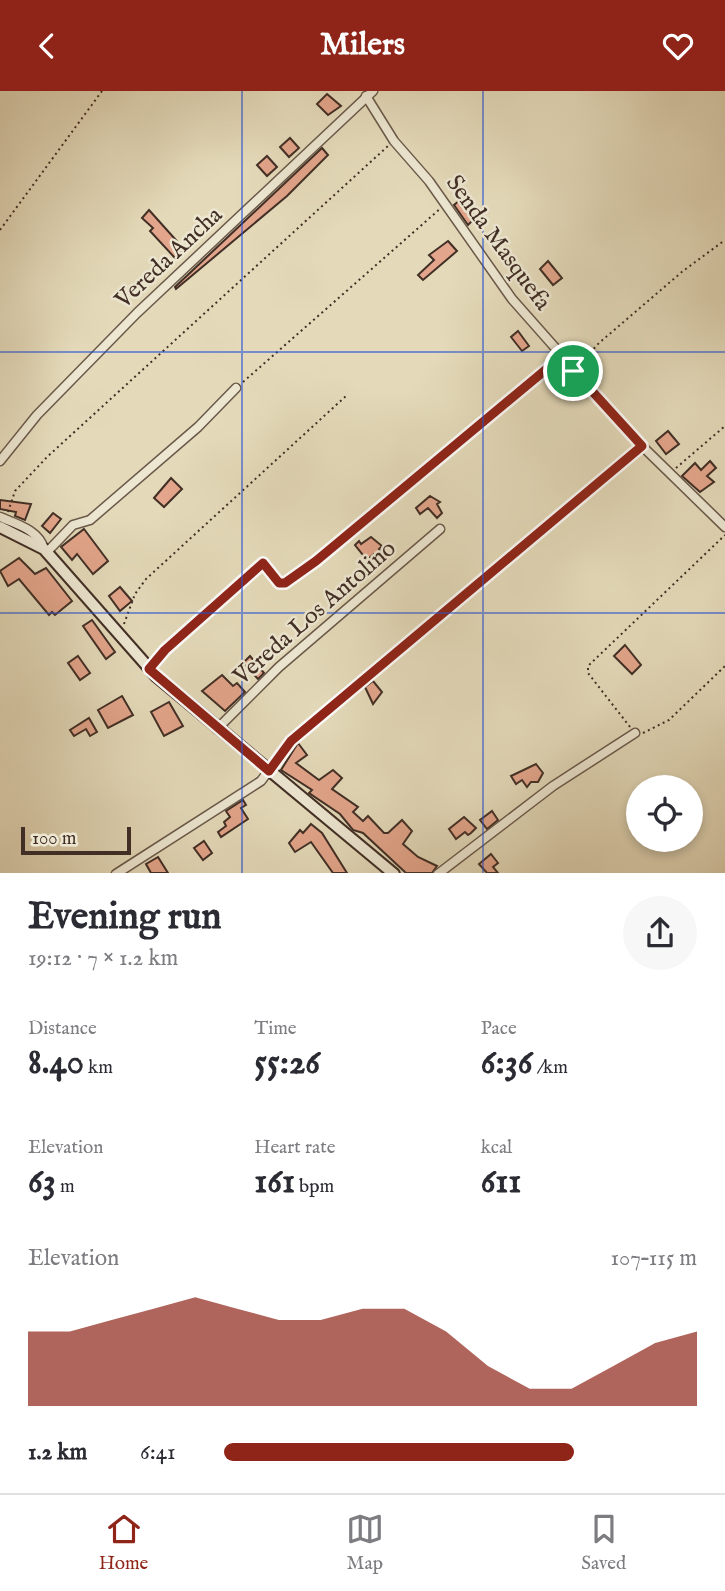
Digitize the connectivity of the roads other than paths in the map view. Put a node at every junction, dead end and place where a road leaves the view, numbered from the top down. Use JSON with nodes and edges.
{"nodes":[{"id":1,"x":370,"y":94,"type":"edge"},
{"id":2,"x":236,"y":388,"type":"road end"},
{"id":3,"x":642,"y":446,"type":"junction"},
{"id":4,"x":0,"y":461,"type":"edge"},
{"id":5,"x":2,"y":521,"type":"edge"},
{"id":6,"x":725,"y":527,"type":"edge"},
{"id":7,"x":440,"y":529,"type":"dead end"},
{"id":8,"x":46,"y":550,"type":"junction"},
{"id":9,"x":217,"y":729,"type":"junction"},
{"id":10,"x":635,"y":733,"type":"road end"},
{"id":11,"x":269,"y":771,"type":"junction"},
{"id":12,"x":116,"y":873,"type":"edge"},
{"id":13,"x":394,"y":873,"type":"edge"},
{"id":14,"x":438,"y":873,"type":"edge"}],
"edges":[{"from":1,"to":3,"type":"street","name":"Senda Masquefa"},
{"from":1,"to":4,"type":"street","name":"Vereda Ancha"},
{"from":2,"to":8,"type":"street"},
{"from":3,"to":6,"type":"street","name":"Senda Masquefa"},
{"from":3,"to":11,"type":"street"},
{"from":5,"to":8,"type":"main road"},
{"from":7,"to":9,"type":"street","name":"Vereda Los Antolino"},
{"from":8,"to":9,"type":"main road"},
{"from":9,"to":11,"type":"main road"},
{"from":10,"to":14,"type":"street"},
{"from":11,"to":12,"type":"street"},
{"from":11,"to":13,"type":"main road"}]}
